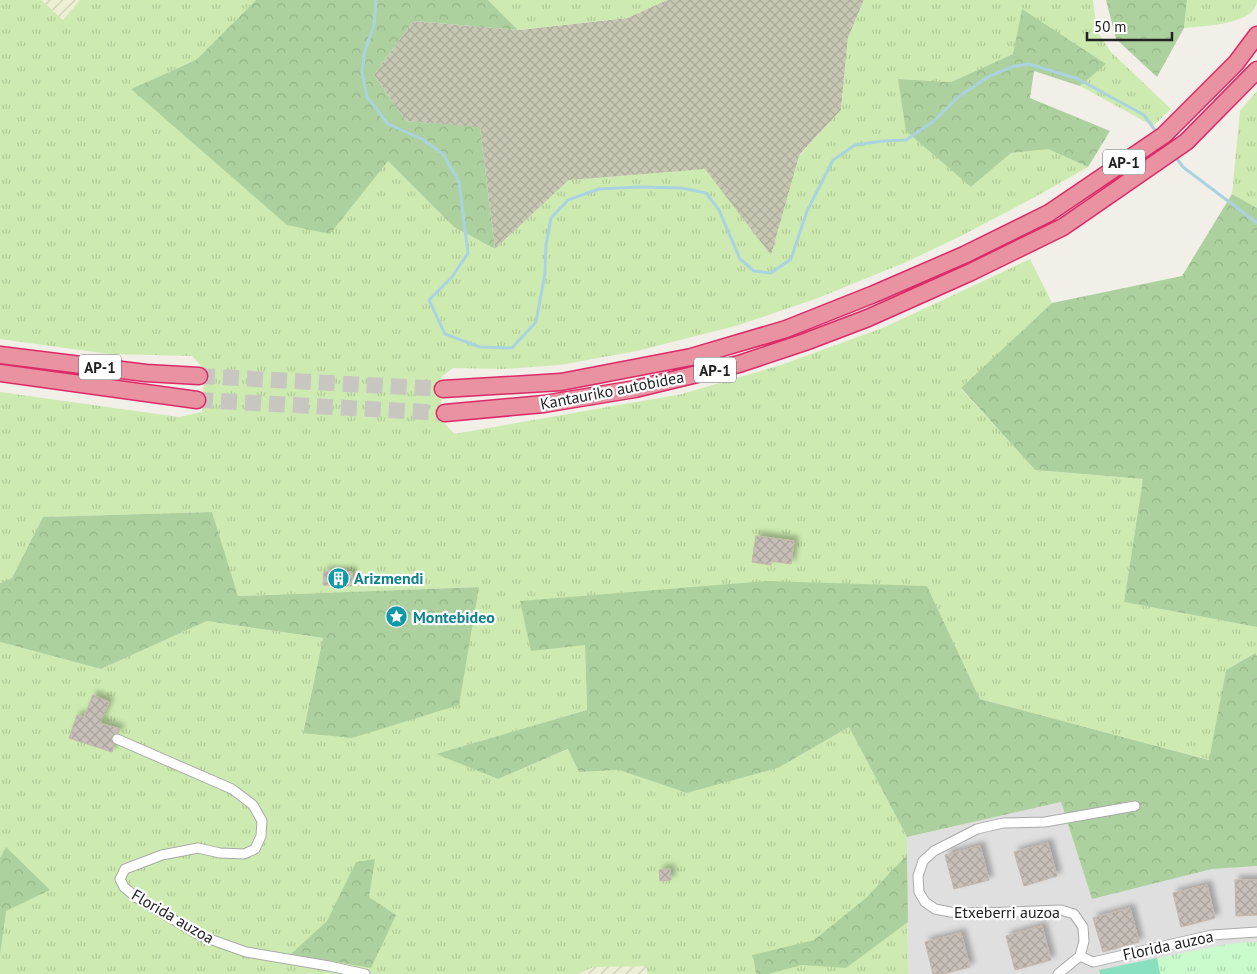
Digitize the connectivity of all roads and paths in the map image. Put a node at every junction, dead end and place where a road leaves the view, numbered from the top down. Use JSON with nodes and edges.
{"nodes":[{"id":1,"x":1257,"y":35,"type":"edge"},
{"id":2,"x":1257,"y":70,"type":"edge"},
{"id":3,"x":0,"y":355,"type":"edge"},
{"id":4,"x":0,"y":373,"type":"edge"},
{"id":5,"x":199,"y":376,"type":"tunnel mouth"},
{"id":6,"x":443,"y":389,"type":"tunnel mouth"},
{"id":7,"x":197,"y":400,"type":"tunnel mouth"},
{"id":8,"x":445,"y":413,"type":"tunnel mouth"},
{"id":9,"x":117,"y":739,"type":"dead end"},
{"id":10,"x":1135,"y":806,"type":"dead end"},
{"id":11,"x":1257,"y":932,"type":"edge"},
{"id":12,"x":1080,"y":956,"type":"junction"},
{"id":13,"x":364,"y":974,"type":"edge"},
{"id":14,"x":1058,"y":974,"type":"edge"}],
"edges":[{"from":1,"to":6,"type":"highway","name":"Kantauriko autobidea","number":"AP-1"},
{"from":2,"to":8,"type":"highway","name":"Kantauriko autobidea","number":"AP-1"},
{"from":3,"to":5,"type":"highway","number":"AP-1"},
{"from":4,"to":7,"type":"highway","number":"AP-1"},
{"from":9,"to":13,"type":"street","name":"Florida auzoa"},
{"from":10,"to":12,"type":"street","name":"Etxeberri auzoa"},
{"from":11,"to":12,"type":"street","name":"Florida auzoa"},
{"from":12,"to":14,"type":"street"}]}
